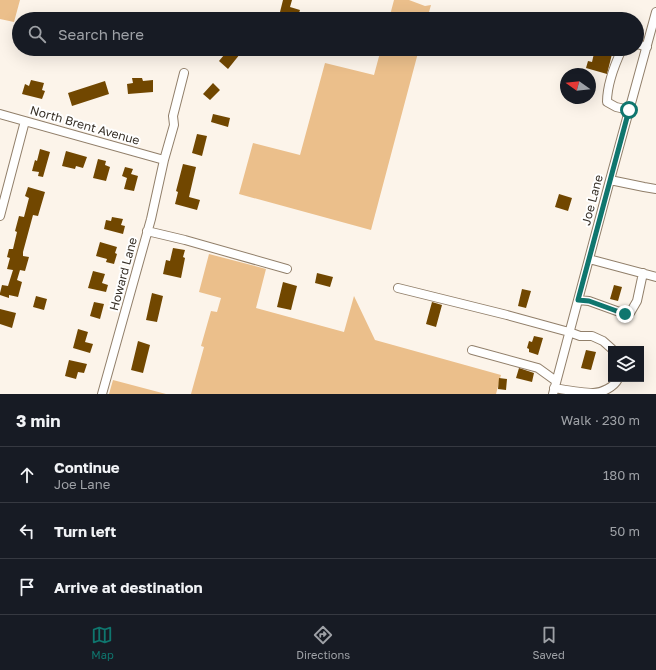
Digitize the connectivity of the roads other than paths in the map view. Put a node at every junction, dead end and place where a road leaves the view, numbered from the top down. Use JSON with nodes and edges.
{"nodes":[{"id":1,"x":656,"y":12,"type":"edge"},
{"id":2,"x":653,"y":33,"type":"edge"},
{"id":3,"x":646,"y":47,"type":"joint"},
{"id":4,"x":644,"y":54,"type":"edge"},
{"id":5,"x":618,"y":56,"type":"edge"},
{"id":6,"x":644,"y":56,"type":"edge"},
{"id":7,"x":184,"y":74,"type":"dead end"},
{"id":8,"x":629,"y":110,"type":"junction"},
{"id":9,"x":0,"y":114,"type":"edge"},
{"id":10,"x":25,"y":121,"type":"junction"},
{"id":11,"x":164,"y":160,"type":"junction"},
{"id":12,"x":610,"y":180,"type":"junction"},
{"id":13,"x":656,"y":189,"type":"edge"},
{"id":14,"x":0,"y":216,"type":"edge"},
{"id":15,"x":147,"y":231,"type":"junction"},
{"id":16,"x":589,"y":259,"type":"junction"},
{"id":17,"x":287,"y":269,"type":"dead end"},
{"id":18,"x":643,"y":273,"type":"junction"},
{"id":19,"x":656,"y":277,"type":"edge"},
{"id":20,"x":398,"y":288,"type":"dead end"},
{"id":21,"x":578,"y":300,"type":"junction"},
{"id":22,"x":569,"y":332,"type":"junction"},
{"id":23,"x":609,"y":346,"type":"edge"},
{"id":24,"x":472,"y":350,"type":"dead end"},
{"id":25,"x":616,"y":382,"type":"edge"},
{"id":26,"x":554,"y":388,"type":"edge"},
{"id":27,"x":102,"y":394,"type":"edge"}],
"edges":[{"from":1,"to":2,"type":"street","name":"Joe Lane"},
{"from":2,"to":3,"type":"street","name":"Joe Lane"},
{"from":3,"to":4,"type":"street","name":"Joe Lane"},
{"from":5,"to":8,"type":"street"},
{"from":6,"to":8,"type":"street","name":"Joe Lane"},
{"from":7,"to":11,"type":"street","name":"Howard Lane"},
{"from":8,"to":12,"type":"street","name":"Joe Lane"},
{"from":9,"to":10,"type":"street","name":"North Brent Avenue"},
{"from":10,"to":11,"type":"street","name":"North Brent Avenue"},
{"from":10,"to":14,"type":"street"},
{"from":11,"to":15,"type":"street","name":"Howard Lane"},
{"from":12,"to":13,"type":"street"},
{"from":12,"to":16,"type":"street","name":"Joe Lane"},
{"from":15,"to":17,"type":"street"},
{"from":15,"to":27,"type":"street","name":"Howard Lane"},
{"from":16,"to":18,"type":"street"},
{"from":16,"to":21,"type":"street","name":"Joe Lane"},
{"from":18,"to":19,"type":"street"},
{"from":18,"to":21,"type":"street"},
{"from":20,"to":22,"type":"street"},
{"from":21,"to":22,"type":"street","name":"Joe Lane"},
{"from":22,"to":23,"type":"street"},
{"from":22,"to":26,"type":"street","name":"Joe Lane"},
{"from":24,"to":26,"type":"street"},
{"from":25,"to":26,"type":"street"}]}
